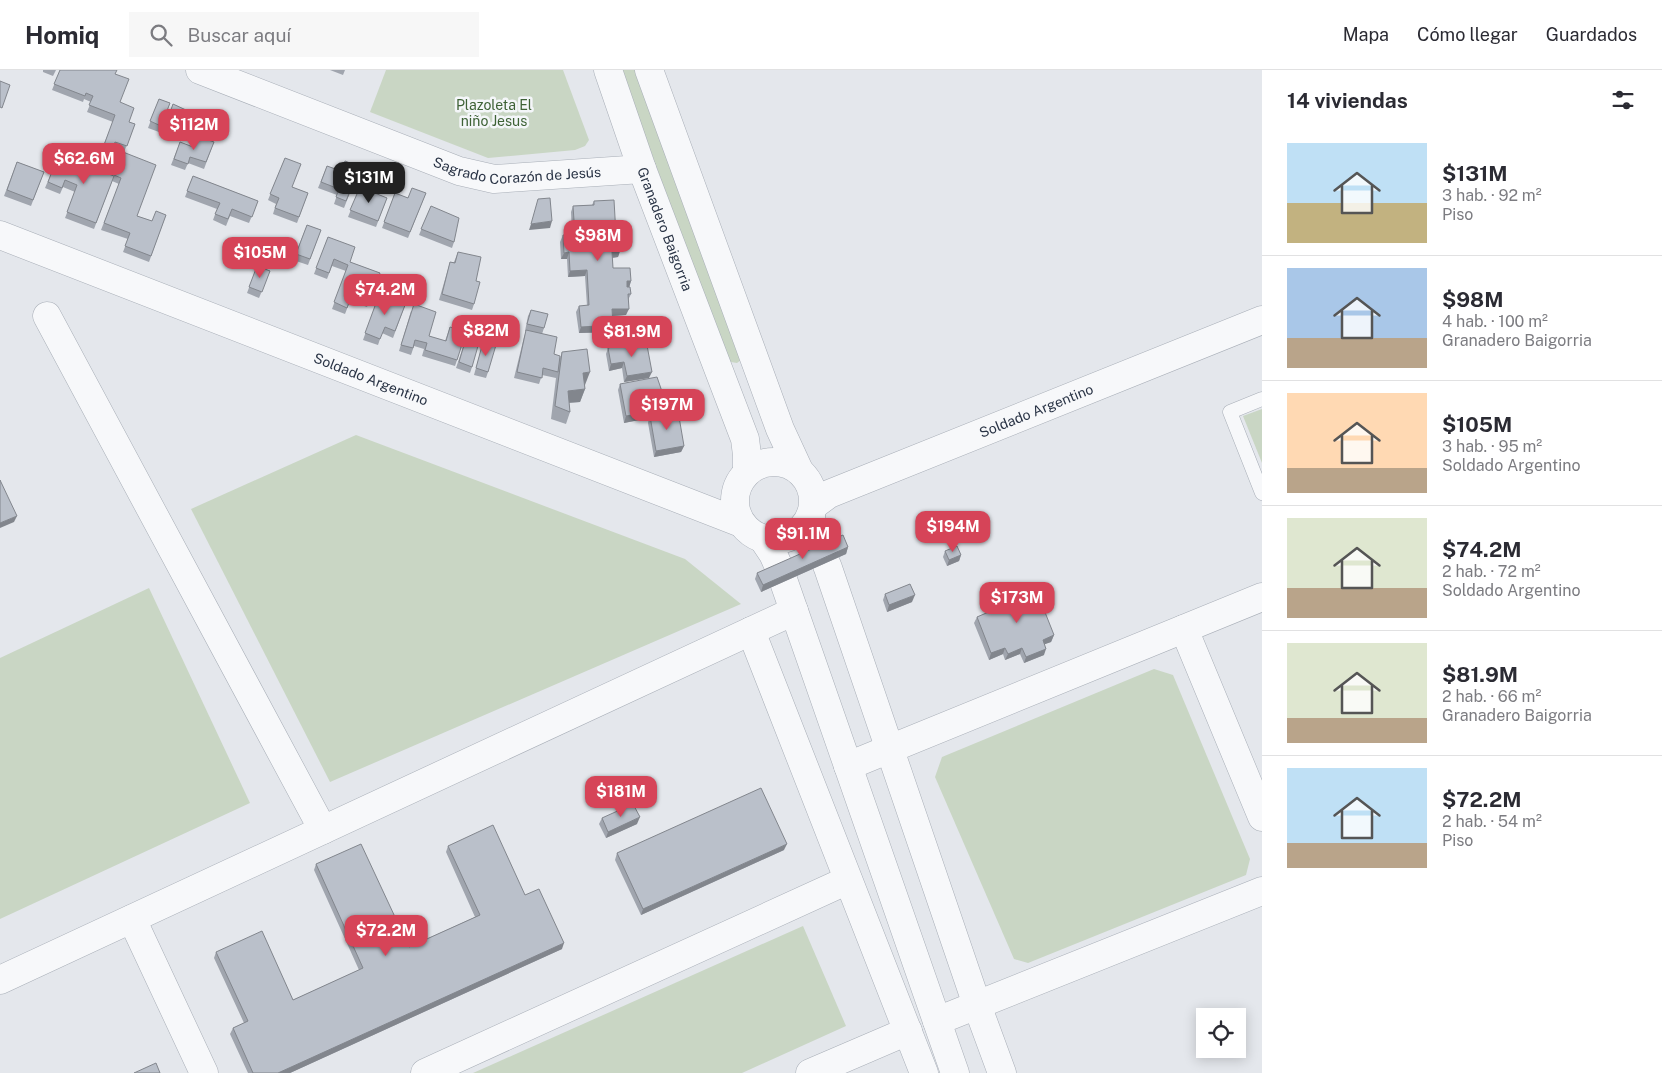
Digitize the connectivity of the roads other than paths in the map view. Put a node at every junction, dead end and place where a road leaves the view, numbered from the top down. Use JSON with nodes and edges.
{"nodes":[{"id":1,"x":200,"y":70,"type":"edge"},
{"id":2,"x":608,"y":70,"type":"edge"},
{"id":3,"x":649,"y":70,"type":"edge"},
{"id":4,"x":642,"y":169,"type":"junction"},
{"id":5,"x":0,"y":235,"type":"edge"},
{"id":6,"x":47,"y":316,"type":"dead end"},
{"id":7,"x":1262,"y":320,"type":"edge"},
{"id":8,"x":1262,"y":399,"type":"edge"},
{"id":9,"x":798,"y":468,"type":"junction"},
{"id":10,"x":747,"y":472,"type":"junction"},
{"id":11,"x":1261,"y":486,"type":"edge"},
{"id":12,"x":812,"y":511,"type":"junction"},
{"id":13,"x":741,"y":523,"type":"junction"},
{"id":14,"x":763,"y":539,"type":"junction"},
{"id":15,"x":1262,"y":597,"type":"edge"},
{"id":16,"x":794,"y":611,"type":"junction"},
{"id":17,"x":1184,"y":629,"type":"junction"},
{"id":18,"x":751,"y":631,"type":"junction"},
{"id":19,"x":890,"y":749,"type":"junction"},
{"id":20,"x":848,"y":766,"type":"junction"},
{"id":21,"x":1262,"y":817,"type":"edge"},
{"id":22,"x":323,"y":830,"type":"junction"},
{"id":23,"x":848,"y":880,"type":"junction"},
{"id":24,"x":1262,"y":891,"type":"edge"},
{"id":25,"x":945,"y":912,"type":"junction"},
{"id":26,"x":132,"y":919,"type":"junction"},
{"id":27,"x":905,"y":929,"type":"junction"},
{"id":28,"x":873,"y":942,"type":"junction"},
{"id":29,"x":0,"y":980,"type":"edge"},
{"id":30,"x":977,"y":1006,"type":"junction"},
{"id":31,"x":937,"y":1021,"type":"junction"},
{"id":32,"x":908,"y":1031,"type":"junction"},
{"id":33,"x":204,"y":1073,"type":"edge"},
{"id":34,"x":425,"y":1073,"type":"edge"},
{"id":35,"x":810,"y":1073,"type":"edge"},
{"id":36,"x":924,"y":1073,"type":"edge"},
{"id":37,"x":955,"y":1073,"type":"edge"},
{"id":38,"x":1002,"y":1073,"type":"edge"}],
"edges":[{"from":1,"to":4,"type":"street","name":"Sagrado Corazón de Jesús"},
{"from":2,"to":4,"type":"street","name":"Granadero Baigorria"},
{"from":3,"to":9,"type":"street"},
{"from":4,"to":10,"type":"street","name":"Granadero Baigorria"},
{"from":5,"to":13,"type":"street","name":"Soldado Argentino"},
{"from":6,"to":22,"type":"street"},
{"from":7,"to":12,"type":"street","name":"Soldado Argentino"},
{"from":8,"to":11,"type":"lane"},
{"from":9,"to":10,"type":"street"},
{"from":9,"to":12,"type":"street"},
{"from":10,"to":13,"type":"street"},
{"from":12,"to":14,"type":"street"},
{"from":12,"to":19,"type":"street"},
{"from":13,"to":14,"type":"street"},
{"from":14,"to":16,"type":"street"},
{"from":15,"to":17,"type":"street"},
{"from":16,"to":18,"type":"street"},
{"from":16,"to":20,"type":"street"},
{"from":17,"to":19,"type":"street"},
{"from":17,"to":21,"type":"street"},
{"from":18,"to":22,"type":"street"},
{"from":18,"to":23,"type":"street"},
{"from":19,"to":20,"type":"street"},
{"from":19,"to":25,"type":"street"},
{"from":20,"to":27,"type":"street"},
{"from":22,"to":26,"type":"street"},
{"from":23,"to":28,"type":"street"},
{"from":23,"to":34,"type":"street"},
{"from":24,"to":30,"type":"street"},
{"from":25,"to":27,"type":"street"},
{"from":25,"to":30,"type":"street"},
{"from":26,"to":29,"type":"street"},
{"from":26,"to":33,"type":"street"},
{"from":27,"to":28,"type":"street"},
{"from":27,"to":31,"type":"street"},
{"from":28,"to":32,"type":"street"},
{"from":30,"to":31,"type":"street"},
{"from":30,"to":38,"type":"street"},
{"from":31,"to":37,"type":"street"},
{"from":32,"to":35,"type":"street"},
{"from":32,"to":36,"type":"street"}]}
